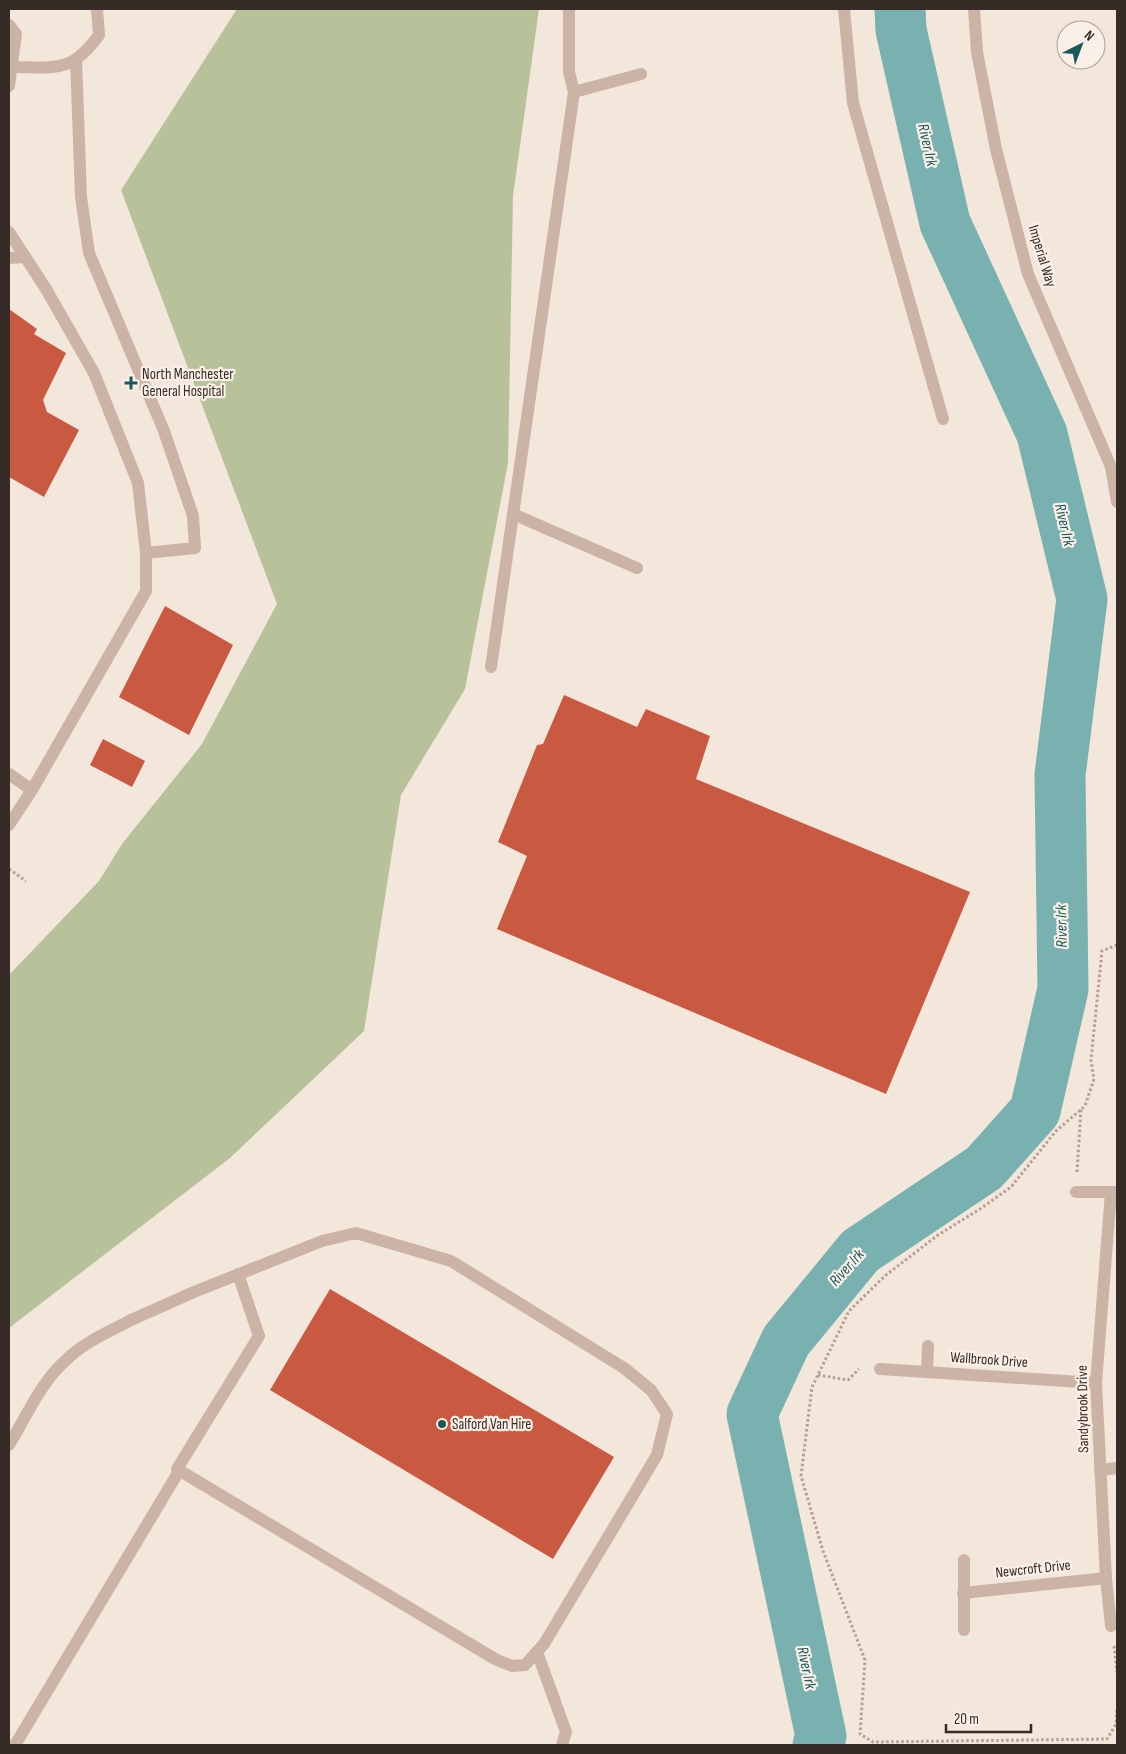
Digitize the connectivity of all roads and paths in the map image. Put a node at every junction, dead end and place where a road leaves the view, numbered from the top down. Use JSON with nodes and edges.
{"nodes":[{"id":1,"x":97,"y":9,"type":"edge"},
{"id":2,"x":569,"y":9,"type":"edge"},
{"id":3,"x":844,"y":9,"type":"edge"},
{"id":4,"x":974,"y":9,"type":"edge"},
{"id":5,"x":9,"y":24,"type":"edge"},
{"id":6,"x":76,"y":59,"type":"junction"},
{"id":7,"x":11,"y":67,"type":"junction"},
{"id":8,"x":642,"y":74,"type":"dead end"},
{"id":9,"x":9,"y":86,"type":"edge"},
{"id":10,"x":574,"y":92,"type":"junction"},
{"id":11,"x":9,"y":232,"type":"edge"},
{"id":12,"x":25,"y":257,"type":"junction"},
{"id":13,"x":9,"y":258,"type":"edge"},
{"id":14,"x":943,"y":419,"type":"dead end"},
{"id":15,"x":1117,"y":502,"type":"edge"},
{"id":16,"x":512,"y":514,"type":"junction"},
{"id":17,"x":146,"y":553,"type":"junction"},
{"id":18,"x":637,"y":568,"type":"dead end"},
{"id":19,"x":491,"y":667,"type":"dead end"},
{"id":20,"x":9,"y":774,"type":"edge"},
{"id":21,"x":32,"y":790,"type":"junction"},
{"id":22,"x":9,"y":825,"type":"edge"},
{"id":23,"x":9,"y":869,"type":"edge"},
{"id":24,"x":26,"y":881,"type":"dead end"},
{"id":25,"x":1117,"y":945,"type":"edge"},
{"id":26,"x":1082,"y":1109,"type":"junction"},
{"id":27,"x":1076,"y":1192,"type":"joint"},
{"id":28,"x":1114,"y":1192,"type":"edge"},
{"id":29,"x":238,"y":1274,"type":"junction"},
{"id":30,"x":928,"y":1346,"type":"dead end"},
{"id":31,"x":880,"y":1369,"type":"dead end"},
{"id":32,"x":927,"y":1372,"type":"junction"},
{"id":33,"x":818,"y":1374,"type":"junction"},
{"id":34,"x":848,"y":1380,"type":"dead end"},
{"id":35,"x":1096,"y":1383,"type":"junction"},
{"id":36,"x":9,"y":1446,"type":"edge"},
{"id":37,"x":1117,"y":1468,"type":"edge"},
{"id":38,"x":179,"y":1470,"type":"junction"},
{"id":39,"x":1100,"y":1470,"type":"junction"},
{"id":40,"x":964,"y":1560,"type":"dead end"},
{"id":41,"x":1106,"y":1578,"type":"junction"},
{"id":42,"x":963,"y":1593,"type":"junction"},
{"id":43,"x":1113,"y":1607,"type":"edge"},
{"id":44,"x":1111,"y":1626,"type":"joint"},
{"id":45,"x":964,"y":1630,"type":"dead end"},
{"id":46,"x":537,"y":1652,"type":"junction"},
{"id":47,"x":1117,"y":1672,"type":"edge"},
{"id":48,"x":1117,"y":1708,"type":"edge"},
{"id":49,"x":15,"y":1745,"type":"edge"},
{"id":50,"x":562,"y":1745,"type":"edge"}],
"edges":[{"from":1,"to":6,"type":"street"},
{"from":2,"to":10,"type":"street"},
{"from":3,"to":14,"type":"street"},
{"from":4,"to":15,"type":"street","name":"Imperial Way"},
{"from":5,"to":7,"type":"street"},
{"from":6,"to":7,"type":"street"},
{"from":6,"to":17,"type":"street"},
{"from":7,"to":9,"type":"street"},
{"from":8,"to":10,"type":"street"},
{"from":10,"to":16,"type":"street"},
{"from":11,"to":12,"type":"street"},
{"from":12,"to":13,"type":"street"},
{"from":12,"to":17,"type":"street"},
{"from":16,"to":18,"type":"street"},
{"from":16,"to":19,"type":"street"},
{"from":17,"to":21,"type":"street"},
{"from":20,"to":21,"type":"street"},
{"from":21,"to":22,"type":"street"},
{"from":23,"to":24,"type":"path"},
{"from":25,"to":26,"type":"path"},
{"from":26,"to":27,"type":"path"},
{"from":26,"to":33,"type":"path"},
{"from":27,"to":28,"type":"street"},
{"from":28,"to":35,"type":"street","name":"Sandybrook Drive"},
{"from":29,"to":36,"type":"street"},
{"from":29,"to":38,"type":"street"},
{"from":29,"to":46,"type":"street"},
{"from":30,"to":32,"type":"street"},
{"from":31,"to":32,"type":"street","name":"Wallbrook Drive"},
{"from":32,"to":35,"type":"street","name":"Wallbrook Drive"},
{"from":33,"to":34,"type":"path"},
{"from":33,"to":48,"type":"path"},
{"from":35,"to":39,"type":"street","name":"Sandybrook Drive"},
{"from":37,"to":39,"type":"street"},
{"from":38,"to":46,"type":"street"},
{"from":38,"to":49,"type":"street"},
{"from":39,"to":41,"type":"street","name":"Sandybrook Drive"},
{"from":40,"to":42,"type":"street"},
{"from":41,"to":42,"type":"street","name":"Newcroft Drive"},
{"from":41,"to":43,"type":"street","name":"Sandybrook Drive"},
{"from":42,"to":45,"type":"street"},
{"from":43,"to":44,"type":"street","name":"Sandybrook Drive"},
{"from":44,"to":47,"type":"path"},
{"from":46,"to":50,"type":"street"}]}
